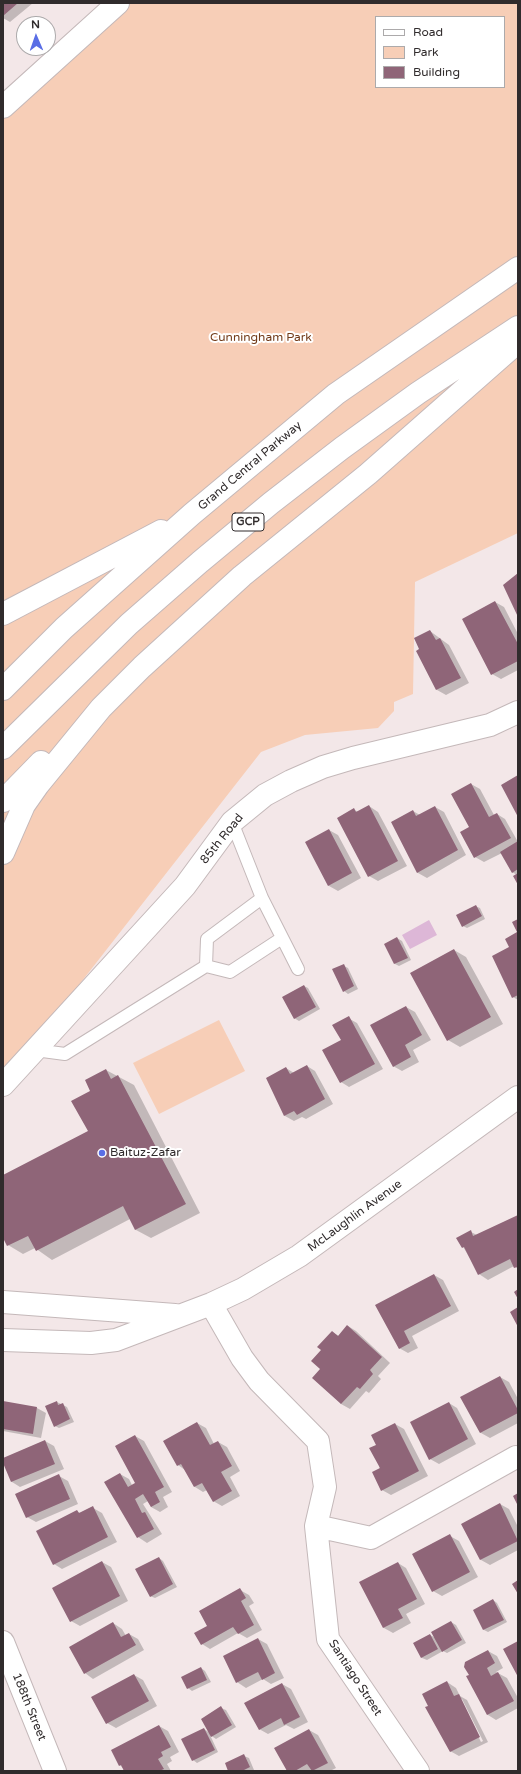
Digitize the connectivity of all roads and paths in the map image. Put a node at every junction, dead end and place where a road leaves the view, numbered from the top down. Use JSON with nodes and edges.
{"nodes":[{"id":1,"x":118,"y":3,"type":"edge"},
{"id":2,"x":3,"y":107,"type":"edge"},
{"id":3,"x":518,"y":268,"type":"edge"},
{"id":4,"x":518,"y":327,"type":"edge"},
{"id":5,"x":518,"y":342,"type":"edge"},
{"id":6,"x":192,"y":514,"type":"junction"},
{"id":7,"x":3,"y":614,"type":"edge"},
{"id":8,"x":3,"y":689,"type":"edge"},
{"id":9,"x":101,"y":708,"type":"junction"},
{"id":10,"x":518,"y":712,"type":"edge"},
{"id":11,"x":3,"y":748,"type":"edge"},
{"id":12,"x":3,"y":802,"type":"edge"},
{"id":13,"x":232,"y":822,"type":"junction"},
{"id":14,"x":3,"y":853,"type":"edge"},
{"id":15,"x":262,"y":898,"type":"junction"},
{"id":16,"x":282,"y":938,"type":"junction"},
{"id":17,"x":206,"y":966,"type":"junction"},
{"id":18,"x":298,"y":969,"type":"dead end"},
{"id":19,"x":35,"y":1050,"type":"junction"},
{"id":20,"x":3,"y":1085,"type":"edge"},
{"id":21,"x":518,"y":1097,"type":"edge"},
{"id":22,"x":3,"y":1302,"type":"edge"},
{"id":23,"x":211,"y":1304,"type":"junction"},
{"id":24,"x":180,"y":1316,"type":"junction"},
{"id":25,"x":3,"y":1340,"type":"edge"},
{"id":26,"x":516,"y":1457,"type":"dead end"},
{"id":27,"x":316,"y":1526,"type":"junction"},
{"id":28,"x":3,"y":1642,"type":"edge"},
{"id":29,"x":54,"y":1771,"type":"edge"},
{"id":30,"x":418,"y":1771,"type":"edge"}],
"edges":[{"from":1,"to":2,"type":"main road"},
{"from":3,"to":6,"type":"main road","name":"Grand Central Parkway"},
{"from":4,"to":11,"type":"main road","number":"GCP"},
{"from":5,"to":9,"type":"main road"},
{"from":6,"to":7,"type":"main road"},
{"from":6,"to":8,"type":"main road","name":"Grand Central Parkway"},
{"from":9,"to":12,"type":"main road"},
{"from":9,"to":14,"type":"main road"},
{"from":10,"to":13,"type":"main road","name":"85th Road"},
{"from":13,"to":15,"type":"lane"},
{"from":13,"to":19,"type":"main road","name":"85th Road"},
{"from":15,"to":16,"type":"lane"},
{"from":15,"to":17,"type":"lane"},
{"from":16,"to":17,"type":"lane"},
{"from":16,"to":18,"type":"lane"},
{"from":17,"to":19,"type":"lane"},
{"from":19,"to":20,"type":"main road","name":"85th Road"},
{"from":21,"to":23,"type":"main road","name":"McLaughlin Avenue"},
{"from":22,"to":24,"type":"main road","name":"McLaughlin Avenue"},
{"from":23,"to":24,"type":"main road","name":"McLaughlin Avenue"},
{"from":23,"to":27,"type":"main road","name":"Santiago Street"},
{"from":24,"to":25,"type":"main road","name":"McLaughlin Avenue"},
{"from":26,"to":27,"type":"main road"},
{"from":27,"to":30,"type":"main road","name":"Santiago Street"},
{"from":28,"to":29,"type":"main road","name":"188th Street"}]}
